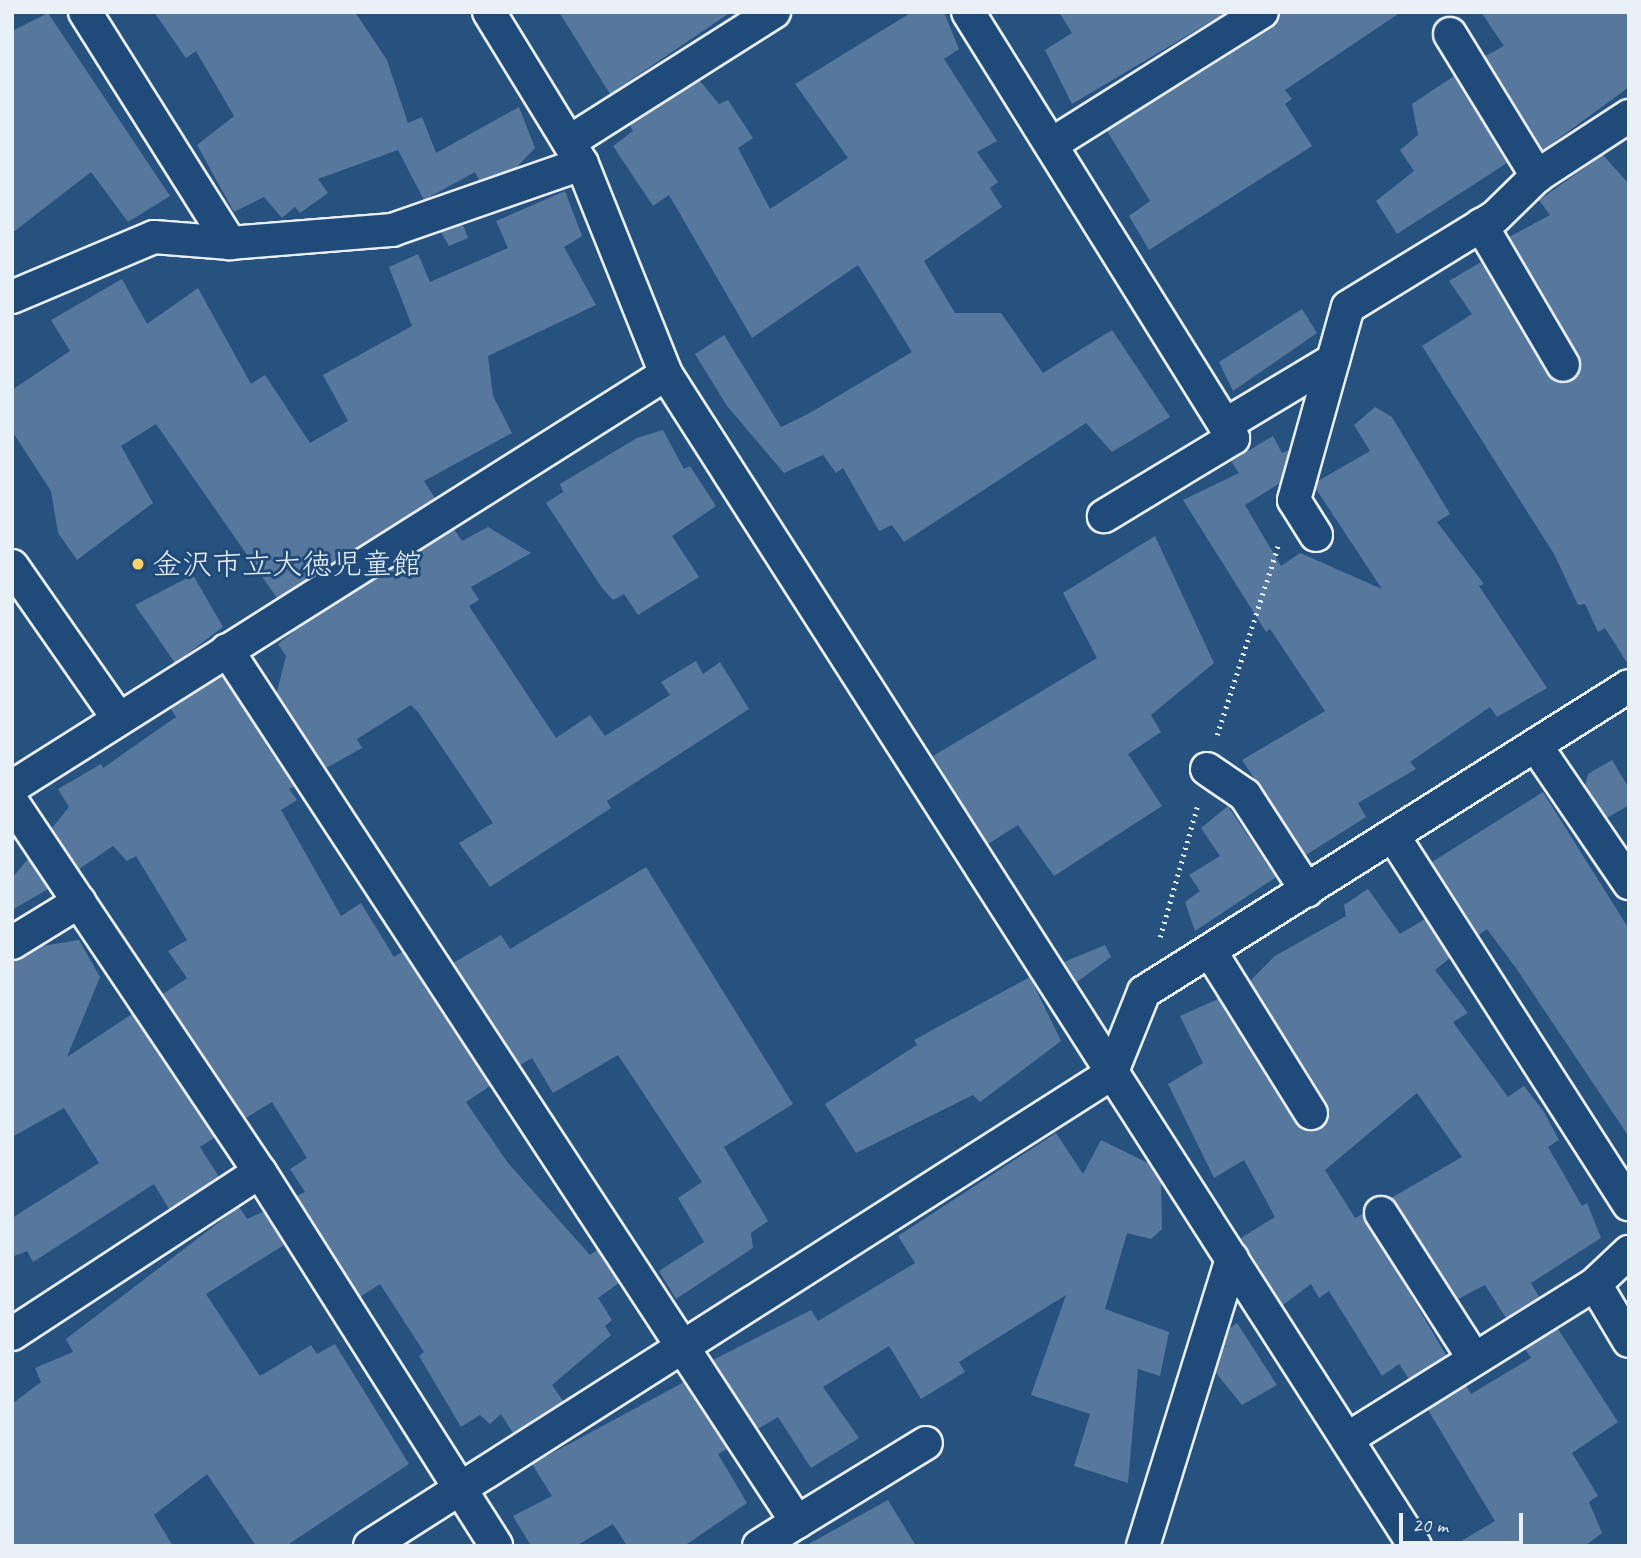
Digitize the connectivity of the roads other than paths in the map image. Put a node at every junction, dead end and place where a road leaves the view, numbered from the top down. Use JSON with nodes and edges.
{"nodes":[{"id":1,"x":85,"y":12,"type":"edge"},
{"id":2,"x":489,"y":12,"type":"edge"},
{"id":3,"x":774,"y":12,"type":"edge"},
{"id":4,"x":968,"y":12,"type":"edge"},
{"id":5,"x":1262,"y":12,"type":"edge"},
{"id":6,"x":1450,"y":34,"type":"dead end"},
{"id":7,"x":1625,"y":125,"type":"edge"},
{"id":8,"x":1052,"y":144,"type":"junction"},
{"id":9,"x":575,"y":153,"type":"junction"},
{"id":10,"x":1537,"y":176,"type":"junction"},
{"id":11,"x":1481,"y":225,"type":"junction"},
{"id":12,"x":230,"y":243,"type":"junction"},
{"id":13,"x":12,"y":297,"type":"edge"},
{"id":14,"x":1333,"y":360,"type":"junction"},
{"id":15,"x":1563,"y":365,"type":"dead end"},
{"id":16,"x":666,"y":374,"type":"junction"},
{"id":17,"x":1225,"y":425,"type":"junction"},
{"id":18,"x":1104,"y":516,"type":"dead end"},
{"id":19,"x":1315,"y":535,"type":"dead end"},
{"id":20,"x":12,"y":566,"type":"edge"},
{"id":21,"x":227,"y":650,"type":"junction"},
{"id":22,"x":1629,"y":686,"type":"edge"},
{"id":23,"x":118,"y":718,"type":"junction"},
{"id":24,"x":1536,"y":746,"type":"junction"},
{"id":25,"x":1207,"y":769,"type":"dead end"},
{"id":26,"x":12,"y":787,"type":"edge"},
{"id":27,"x":12,"y":802,"type":"edge"},
{"id":28,"x":1394,"y":837,"type":"junction"},
{"id":29,"x":1629,"y":883,"type":"edge"},
{"id":30,"x":1307,"y":891,"type":"junction"},
{"id":31,"x":79,"y":902,"type":"junction"},
{"id":32,"x":12,"y":943,"type":"edge"},
{"id":33,"x":1210,"y":951,"type":"junction"},
{"id":34,"x":1111,"y":1074,"type":"junction"},
{"id":35,"x":1311,"y":1113,"type":"dead end"},
{"id":36,"x":260,"y":1172,"type":"junction"},
{"id":37,"x":1629,"y":1204,"type":"edge"},
{"id":38,"x":1381,"y":1213,"type":"dead end"},
{"id":39,"x":1629,"y":1252,"type":"edge"},
{"id":40,"x":1231,"y":1258,"type":"junction"},
{"id":41,"x":1595,"y":1284,"type":"junction"},
{"id":42,"x":12,"y":1334,"type":"edge"},
{"id":43,"x":1629,"y":1341,"type":"edge"},
{"id":44,"x":680,"y":1345,"type":"junction"},
{"id":45,"x":1473,"y":1357,"type":"junction"},
{"id":46,"x":1347,"y":1439,"type":"junction"},
{"id":47,"x":926,"y":1443,"type":"dead end"},
{"id":48,"x":461,"y":1488,"type":"junction"},
{"id":49,"x":797,"y":1522,"type":"junction"},
{"id":50,"x":370,"y":1546,"type":"edge"},
{"id":51,"x":496,"y":1546,"type":"edge"},
{"id":52,"x":759,"y":1546,"type":"edge"},
{"id":53,"x":1143,"y":1546,"type":"edge"},
{"id":54,"x":1415,"y":1546,"type":"edge"}],
"edges":[{"from":1,"to":12,"type":"street"},
{"from":2,"to":9,"type":"street"},
{"from":3,"to":9,"type":"street"},
{"from":4,"to":8,"type":"street"},
{"from":5,"to":8,"type":"street"},
{"from":6,"to":10,"type":"street"},
{"from":7,"to":10,"type":"street"},
{"from":8,"to":17,"type":"street"},
{"from":9,"to":12,"type":"street"},
{"from":9,"to":16,"type":"street"},
{"from":10,"to":11,"type":"street"},
{"from":11,"to":14,"type":"street"},
{"from":11,"to":15,"type":"street"},
{"from":12,"to":13,"type":"street"},
{"from":14,"to":17,"type":"street"},
{"from":14,"to":19,"type":"street"},
{"from":16,"to":21,"type":"street"},
{"from":16,"to":34,"type":"street"},
{"from":17,"to":18,"type":"street"},
{"from":20,"to":23,"type":"street"},
{"from":21,"to":23,"type":"street"},
{"from":21,"to":44,"type":"street"},
{"from":22,"to":24,"type":"street"},
{"from":23,"to":26,"type":"street"},
{"from":24,"to":28,"type":"street"},
{"from":24,"to":29,"type":"street"},
{"from":25,"to":30,"type":"street"},
{"from":27,"to":31,"type":"street"},
{"from":28,"to":30,"type":"street"},
{"from":28,"to":37,"type":"street"},
{"from":30,"to":33,"type":"street"},
{"from":31,"to":32,"type":"street"},
{"from":31,"to":36,"type":"street"},
{"from":33,"to":34,"type":"street"},
{"from":33,"to":35,"type":"street"},
{"from":34,"to":40,"type":"street"},
{"from":34,"to":44,"type":"street"},
{"from":36,"to":42,"type":"street"},
{"from":36,"to":48,"type":"street"},
{"from":38,"to":45,"type":"street"},
{"from":39,"to":41,"type":"street"},
{"from":40,"to":46,"type":"street"},
{"from":40,"to":53,"type":"street"},
{"from":41,"to":43,"type":"street"},
{"from":41,"to":45,"type":"street"},
{"from":44,"to":48,"type":"street"},
{"from":44,"to":49,"type":"street"},
{"from":45,"to":46,"type":"street"},
{"from":46,"to":54,"type":"street"},
{"from":47,"to":49,"type":"street"},
{"from":48,"to":50,"type":"street"},
{"from":48,"to":51,"type":"street"},
{"from":49,"to":52,"type":"street"}]}
